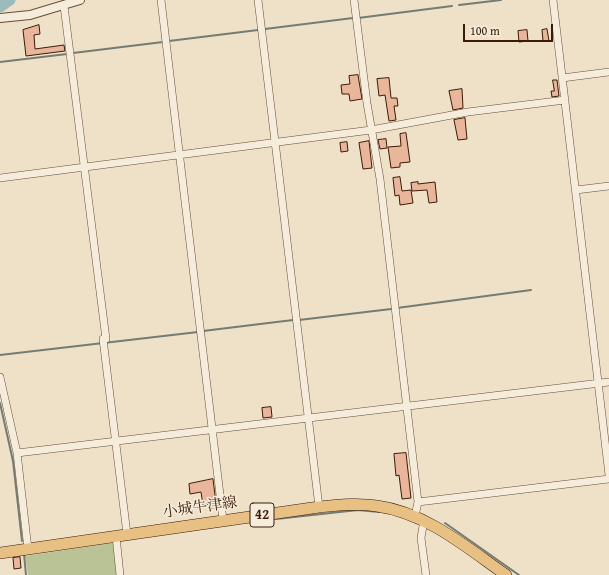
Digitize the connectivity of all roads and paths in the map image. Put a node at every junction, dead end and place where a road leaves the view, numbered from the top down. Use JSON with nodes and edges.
{"nodes":[{"id":1,"x":80,"y":0,"type":"edge"},
{"id":2,"x":161,"y":0,"type":"edge"},
{"id":3,"x":258,"y":0,"type":"edge"},
{"id":4,"x":354,"y":0,"type":"edge"},
{"id":5,"x":553,"y":0,"type":"edge"},
{"id":6,"x":64,"y":6,"type":"junction"},
{"id":7,"x":3,"y":18,"type":"edge"},
{"id":8,"x":609,"y":72,"type":"edge"},
{"id":9,"x":562,"y":78,"type":"junction"},
{"id":10,"x":565,"y":100,"type":"junction"},
{"id":11,"x":372,"y":130,"type":"junction"},
{"id":12,"x":275,"y":143,"type":"junction"},
{"id":13,"x":180,"y":155,"type":"junction"},
{"id":14,"x":84,"y":167,"type":"junction"},
{"id":15,"x":0,"y":178,"type":"edge"},
{"id":16,"x":609,"y":186,"type":"edge"},
{"id":17,"x":576,"y":190,"type":"junction"},
{"id":18,"x":0,"y":377,"type":"edge"},
{"id":19,"x":609,"y":382,"type":"edge"},
{"id":20,"x":598,"y":384,"type":"junction"},
{"id":21,"x":406,"y":407,"type":"junction"},
{"id":22,"x":307,"y":418,"type":"junction"},
{"id":23,"x":212,"y":430,"type":"junction"},
{"id":24,"x":116,"y":441,"type":"junction"},
{"id":25,"x":17,"y":453,"type":"junction"},
{"id":26,"x":609,"y":475,"type":"edge"},
{"id":27,"x":609,"y":479,"type":"edge"},
{"id":28,"x":418,"y":502,"type":"junction"},
{"id":29,"x":319,"y":507,"type":"junction"},
{"id":30,"x":420,"y":518,"type":"junction"},
{"id":31,"x":223,"y":520,"type":"junction"},
{"id":32,"x":127,"y":534,"type":"junction"},
{"id":33,"x":116,"y":540,"type":"junction"},
{"id":34,"x":28,"y":549,"type":"junction"},
{"id":35,"x":0,"y":553,"type":"edge"},
{"id":36,"x":120,"y":575,"type":"edge"},
{"id":37,"x":426,"y":575,"type":"edge"},
{"id":38,"x":506,"y":575,"type":"edge"}],
"edges":[{"from":1,"to":6,"type":"street"},
{"from":2,"to":13,"type":"street"},
{"from":3,"to":12,"type":"street"},
{"from":4,"to":11,"type":"street"},
{"from":5,"to":9,"type":"street"},
{"from":6,"to":7,"type":"street"},
{"from":6,"to":14,"type":"street"},
{"from":8,"to":9,"type":"street"},
{"from":9,"to":10,"type":"street"},
{"from":10,"to":11,"type":"street"},
{"from":10,"to":17,"type":"street"},
{"from":11,"to":12,"type":"street"},
{"from":11,"to":21,"type":"street"},
{"from":12,"to":13,"type":"street"},
{"from":12,"to":22,"type":"street"},
{"from":13,"to":14,"type":"street"},
{"from":13,"to":23,"type":"street"},
{"from":14,"to":15,"type":"street"},
{"from":14,"to":24,"type":"street"},
{"from":16,"to":17,"type":"street"},
{"from":17,"to":20,"type":"street"},
{"from":18,"to":25,"type":"street"},
{"from":19,"to":20,"type":"street"},
{"from":20,"to":21,"type":"street"},
{"from":20,"to":26,"type":"street"},
{"from":21,"to":22,"type":"street"},
{"from":21,"to":28,"type":"street"},
{"from":22,"to":23,"type":"street"},
{"from":22,"to":29,"type":"street"},
{"from":23,"to":24,"type":"street"},
{"from":23,"to":31,"type":"street"},
{"from":24,"to":25,"type":"street"},
{"from":24,"to":32,"type":"street"},
{"from":25,"to":34,"type":"street"},
{"from":27,"to":28,"type":"street"},
{"from":28,"to":30,"type":"street"},
{"from":29,"to":30,"type":"main road","name":"小城牛津線","number":"42"},
{"from":29,"to":31,"type":"main road","name":"小城牛津線","number":"42"},
{"from":30,"to":37,"type":"street"},
{"from":30,"to":38,"type":"main road","name":"小城牛津線","number":"42"},
{"from":31,"to":32,"type":"main road","name":"小城牛津線","number":"42"},
{"from":32,"to":33,"type":"main road","name":"小城牛津線","number":"42"},
{"from":33,"to":34,"type":"main road","name":"小城牛津線","number":"42"},
{"from":33,"to":36,"type":"street"},
{"from":34,"to":35,"type":"main road","name":"小城牛津線","number":"42"}]}
